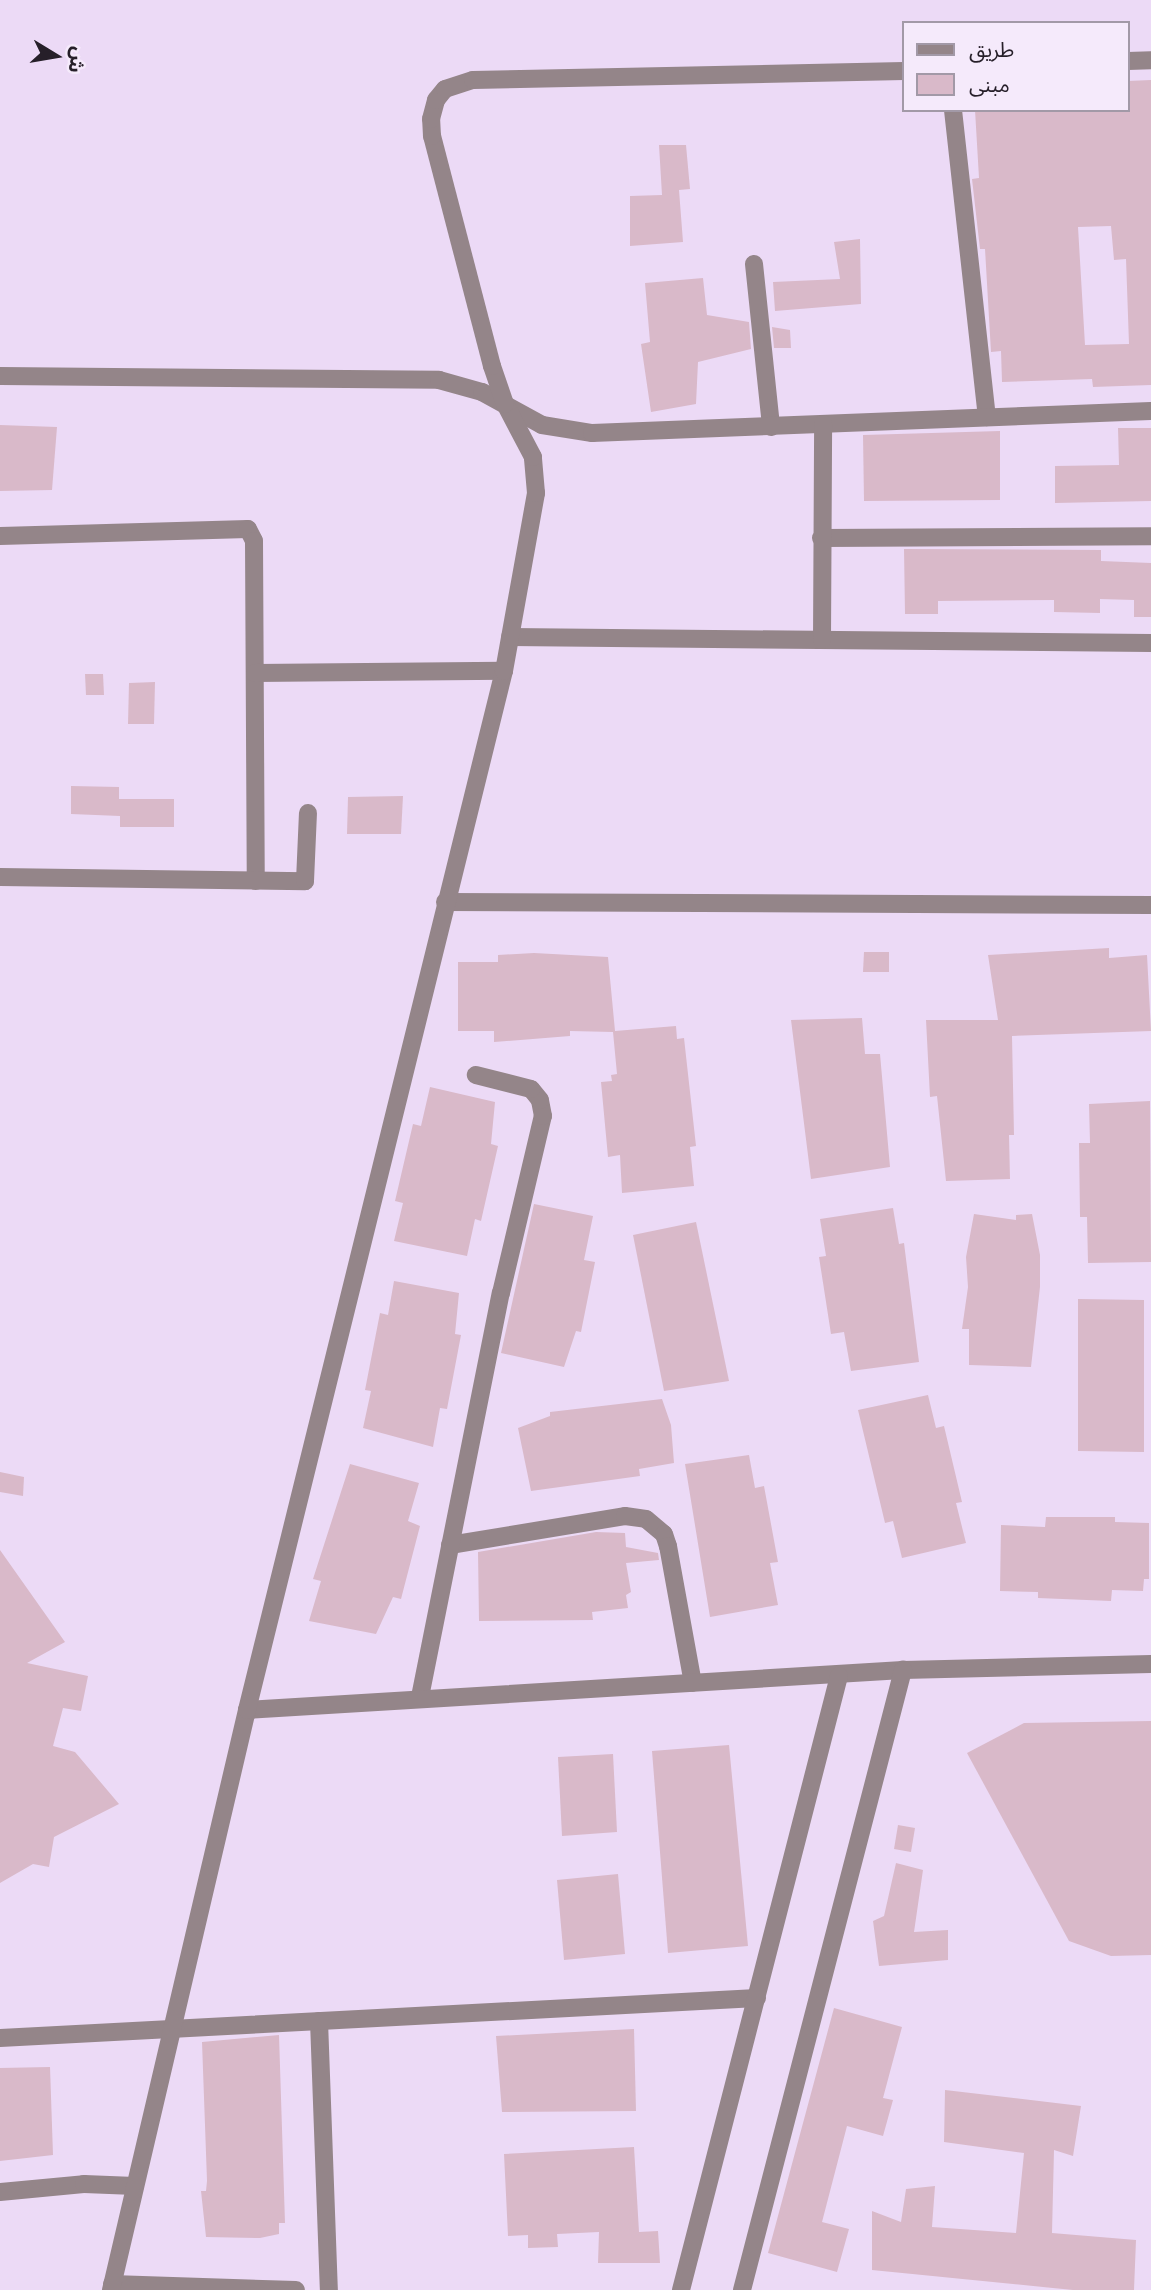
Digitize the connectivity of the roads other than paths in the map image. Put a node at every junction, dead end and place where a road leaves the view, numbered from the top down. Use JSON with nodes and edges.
{"nodes":[{"id":1,"x":1151,"y":60,"type":"edge"},
{"id":2,"x":1130,"y":61,"type":"edge"},
{"id":3,"x":902,"y":71,"type":"edge"},
{"id":4,"x":953,"y":112,"type":"edge"},
{"id":5,"x":754,"y":264,"type":"dead end"},
{"id":6,"x":0,"y":376,"type":"edge"},
{"id":7,"x":505,"y":404,"type":"junction"},
{"id":8,"x":1151,"y":411,"type":"edge"},
{"id":9,"x":988,"y":417,"type":"junction"},
{"id":10,"x":823,"y":425,"type":"junction"},
{"id":11,"x":771,"y":427,"type":"junction"},
{"id":12,"x":0,"y":536,"type":"edge"},
{"id":13,"x":1151,"y":536,"type":"edge"},
{"id":14,"x":821,"y":538,"type":"junction"},
{"id":15,"x":510,"y":637,"type":"junction"},
{"id":16,"x":822,"y":640,"type":"junction"},
{"id":17,"x":1151,"y":642,"type":"edge"},
{"id":18,"x":504,"y":671,"type":"junction"},
{"id":19,"x":255,"y":673,"type":"junction"},
{"id":20,"x":308,"y":813,"type":"dead end"},
{"id":21,"x":0,"y":877,"type":"edge"},
{"id":22,"x":256,"y":881,"type":"junction"},
{"id":23,"x":445,"y":902,"type":"junction"},
{"id":24,"x":1151,"y":905,"type":"edge"},
{"id":25,"x":476,"y":1074,"type":"dead end"},
{"id":26,"x":450,"y":1545,"type":"junction"},
{"id":27,"x":1151,"y":1664,"type":"edge"},
{"id":28,"x":903,"y":1670,"type":"junction"},
{"id":29,"x":839,"y":1676,"type":"junction"},
{"id":30,"x":692,"y":1683,"type":"junction"},
{"id":31,"x":420,"y":1698,"type":"junction"},
{"id":32,"x":247,"y":1710,"type":"junction"},
{"id":33,"x":757,"y":1998,"type":"junction"},
{"id":34,"x":319,"y":2021,"type":"junction"},
{"id":35,"x":170,"y":2027,"type":"junction"},
{"id":36,"x":0,"y":2038,"type":"edge"},
{"id":37,"x":135,"y":2186,"type":"junction"},
{"id":38,"x":0,"y":2192,"type":"edge"},
{"id":39,"x":112,"y":2287,"type":"edge"},
{"id":40,"x":296,"y":2290,"type":"edge"},
{"id":41,"x":329,"y":2290,"type":"edge"},
{"id":42,"x":681,"y":2290,"type":"edge"},
{"id":43,"x":742,"y":2290,"type":"edge"}],
"edges":[{"from":1,"to":2,"type":"street"},
{"from":3,"to":7,"type":"street"},
{"from":4,"to":9,"type":"street"},
{"from":5,"to":11,"type":"street"},
{"from":6,"to":7,"type":"street"},
{"from":7,"to":11,"type":"street"},
{"from":7,"to":15,"type":"street"},
{"from":8,"to":9,"type":"street"},
{"from":9,"to":10,"type":"street"},
{"from":10,"to":11,"type":"street"},
{"from":10,"to":14,"type":"street"},
{"from":12,"to":19,"type":"street"},
{"from":13,"to":14,"type":"street"},
{"from":14,"to":16,"type":"street"},
{"from":15,"to":16,"type":"street"},
{"from":15,"to":18,"type":"street"},
{"from":16,"to":17,"type":"street"},
{"from":18,"to":19,"type":"street"},
{"from":18,"to":23,"type":"street"},
{"from":19,"to":22,"type":"street"},
{"from":20,"to":22,"type":"street"},
{"from":21,"to":22,"type":"street"},
{"from":23,"to":24,"type":"street"},
{"from":23,"to":32,"type":"street"},
{"from":25,"to":26,"type":"street"},
{"from":26,"to":30,"type":"street"},
{"from":26,"to":31,"type":"street"},
{"from":27,"to":28,"type":"street"},
{"from":28,"to":29,"type":"street"},
{"from":28,"to":43,"type":"street"},
{"from":29,"to":30,"type":"street"},
{"from":29,"to":33,"type":"street"},
{"from":30,"to":31,"type":"street"},
{"from":31,"to":32,"type":"street"},
{"from":32,"to":35,"type":"street"},
{"from":33,"to":34,"type":"street"},
{"from":33,"to":42,"type":"street"},
{"from":34,"to":35,"type":"street"},
{"from":34,"to":41,"type":"street"},
{"from":35,"to":36,"type":"street"},
{"from":35,"to":37,"type":"street"},
{"from":37,"to":38,"type":"street"},
{"from":37,"to":39,"type":"street"},
{"from":39,"to":40,"type":"street"}]}
